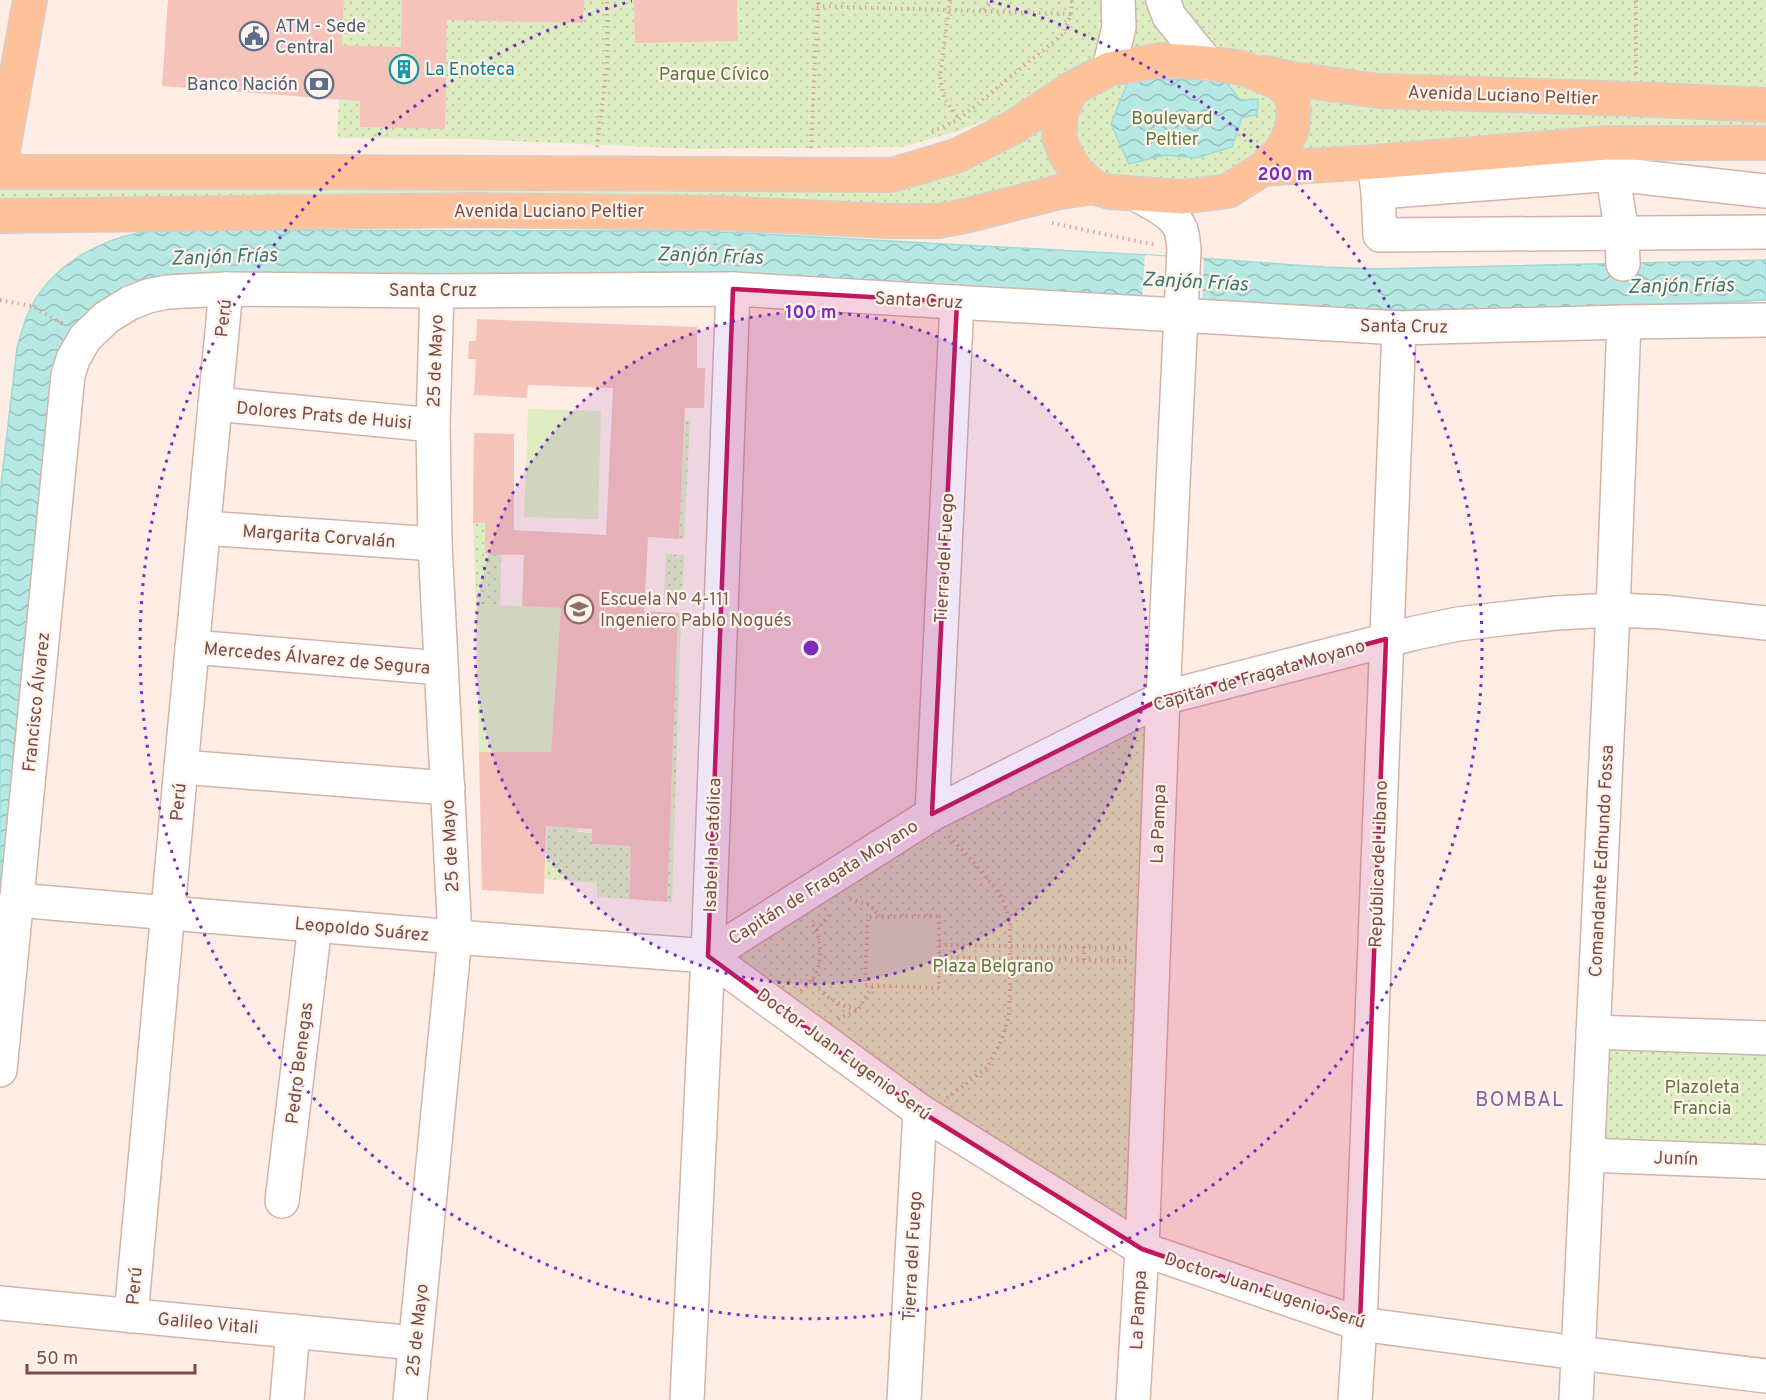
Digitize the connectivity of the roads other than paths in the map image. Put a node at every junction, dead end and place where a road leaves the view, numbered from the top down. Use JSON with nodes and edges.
{"nodes":[{"id":1,"x":30,"y":0,"type":"edge"},
{"id":2,"x":1118,"y":0,"type":"edge"},
{"id":3,"x":1163,"y":0,"type":"edge"},
{"id":4,"x":1207,"y":63,"type":"junction"},
{"id":5,"x":1243,"y":68,"type":"junction"},
{"id":6,"x":1108,"y":69,"type":"junction"},
{"id":7,"x":1071,"y":90,"type":"junction"},
{"id":8,"x":1766,"y":105,"type":"edge"},
{"id":9,"x":4,"y":117,"type":"edge"},
{"id":10,"x":1766,"y":143,"type":"edge"},
{"id":11,"x":1610,"y":158,"type":"junction"},
{"id":12,"x":0,"y":167,"type":"edge"},
{"id":13,"x":1263,"y":169,"type":"junction"},
{"id":14,"x":0,"y":172,"type":"edge"},
{"id":15,"x":1376,"y":177,"type":"junction"},
{"id":16,"x":1094,"y":187,"type":"junction"},
{"id":17,"x":1766,"y":190,"type":"edge"},
{"id":18,"x":1228,"y":192,"type":"junction"},
{"id":19,"x":1136,"y":194,"type":"junction"},
{"id":20,"x":0,"y":216,"type":"edge"},
{"id":21,"x":1766,"y":232,"type":"edge"},
{"id":22,"x":1622,"y":248,"type":"junction"},
{"id":23,"x":1184,"y":253,"type":"junction"},
{"id":24,"x":723,"y":281,"type":"junction"},
{"id":25,"x":226,"y":289,"type":"junction"},
{"id":26,"x":437,"y":291,"type":"junction"},
{"id":27,"x":957,"y":302,"type":"junction"},
{"id":28,"x":1182,"y":309,"type":"junction"},
{"id":29,"x":1766,"y":320,"type":"edge"},
{"id":30,"x":1624,"y":322,"type":"junction"},
{"id":31,"x":1399,"y":328,"type":"junction"},
{"id":32,"x":76,"y":332,"type":"joint"},
{"id":33,"x":215,"y":404,"type":"junction"},
{"id":34,"x":433,"y":425,"type":"junction"},
{"id":35,"x":204,"y":528,"type":"junction"},
{"id":36,"x":435,"y":544,"type":"junction"},
{"id":37,"x":1613,"y":610,"type":"junction"},
{"id":38,"x":1766,"y":623,"type":"edge"},
{"id":39,"x":1386,"y":639,"type":"junction"},
{"id":40,"x":192,"y":648,"type":"junction"},
{"id":41,"x":441,"y":668,"type":"junction"},
{"id":42,"x":1163,"y":698,"type":"junction"},
{"id":43,"x":181,"y":767,"type":"junction"},
{"id":44,"x":447,"y":788,"type":"junction"},
{"id":45,"x":937,"y":822,"type":"junction"},
{"id":46,"x":16,"y":900,"type":"junction"},
{"id":47,"x":169,"y":913,"type":"junction"},
{"id":48,"x":315,"y":925,"type":"junction"},
{"id":49,"x":455,"y":938,"type":"junction"},
{"id":50,"x":708,"y":956,"type":"junction"},
{"id":51,"x":1593,"y":1032,"type":"junction"},
{"id":52,"x":1766,"y":1038,"type":"edge"},
{"id":53,"x":0,"y":1070,"type":"edge"},
{"id":54,"x":931,"y":1107,"type":"junction"},
{"id":55,"x":1587,"y":1155,"type":"junction"},
{"id":56,"x":1766,"y":1162,"type":"edge"},
{"id":57,"x":282,"y":1201,"type":"dead end"},
{"id":58,"x":1142,"y":1249,"type":"junction"},
{"id":59,"x":0,"y":1303,"type":"edge"},
{"id":60,"x":131,"y":1316,"type":"junction"},
{"id":61,"x":1360,"y":1324,"type":"junction"},
{"id":62,"x":293,"y":1331,"type":"junction"},
{"id":63,"x":416,"y":1343,"type":"junction"},
{"id":64,"x":1578,"y":1353,"type":"junction"},
{"id":65,"x":1766,"y":1376,"type":"edge"},
{"id":66,"x":287,"y":1400,"type":"edge"},
{"id":67,"x":410,"y":1400,"type":"edge"},
{"id":68,"x":687,"y":1400,"type":"edge"},
{"id":69,"x":904,"y":1400,"type":"edge"},
{"id":70,"x":1133,"y":1400,"type":"edge"},
{"id":71,"x":1355,"y":1400,"type":"edge"},
{"id":72,"x":1576,"y":1400,"type":"edge"}],
"edges":[{"from":1,"to":9,"type":"main road"},
{"from":2,"to":6,"type":"street"},
{"from":3,"to":4,"type":"street"},
{"from":4,"to":5,"type":"main road"},
{"from":4,"to":6,"type":"main road"},
{"from":5,"to":8,"type":"main road","name":"Avenida Luciano Peltier"},
{"from":5,"to":13,"type":"main road"},
{"from":6,"to":7,"type":"main road"},
{"from":7,"to":14,"type":"main road","name":"Avenida Luciano Peltier"},
{"from":7,"to":16,"type":"main road"},
{"from":9,"to":12,"type":"main road"},
{"from":10,"to":11,"type":"main road"},
{"from":11,"to":15,"type":"main road"},
{"from":11,"to":17,"type":"street"},
{"from":11,"to":22,"type":"street"},
{"from":13,"to":15,"type":"main road"},
{"from":13,"to":18,"type":"main road"},
{"from":15,"to":22,"type":"street"},
{"from":16,"to":19,"type":"main road"},
{"from":16,"to":20,"type":"main road","name":"Avenida Luciano Peltier"},
{"from":18,"to":19,"type":"main road"},
{"from":18,"to":23,"type":"street","name":"La Pampa"},
{"from":19,"to":23,"type":"street","name":"La Pampa"},
{"from":21,"to":22,"type":"street"},
{"from":23,"to":28,"type":"street","name":"La Pampa"},
{"from":24,"to":26,"type":"street","name":"Santa Cruz"},
{"from":24,"to":27,"type":"street","name":"Santa Cruz"},
{"from":24,"to":50,"type":"street","name":"Isabel la Católica"},
{"from":25,"to":26,"type":"street","name":"Santa Cruz"},
{"from":25,"to":32,"type":"street","name":"Santa Cruz"},
{"from":25,"to":33,"type":"street","name":"Perú"},
{"from":26,"to":34,"type":"street","name":"25 de Mayo"},
{"from":27,"to":28,"type":"street","name":"Santa Cruz"},
{"from":27,"to":45,"type":"street","name":"Tierra del Fuego"},
{"from":28,"to":31,"type":"street","name":"Santa Cruz"},
{"from":28,"to":42,"type":"street","name":"La Pampa"},
{"from":29,"to":30,"type":"street","name":"Santa Cruz"},
{"from":30,"to":31,"type":"street","name":"Santa Cruz"},
{"from":30,"to":37,"type":"street","name":"Comandante Edmundo Fossa"},
{"from":31,"to":39,"type":"street","name":"República del Libano"},
{"from":32,"to":46,"type":"street","name":"Francisco Álvarez"},
{"from":33,"to":34,"type":"street","name":"Dolores Prats de Huisi"},
{"from":33,"to":35,"type":"street","name":"Perú"},
{"from":34,"to":36,"type":"street","name":"25 de Mayo"},
{"from":35,"to":36,"type":"street","name":"Margarita Corvalán"},
{"from":35,"to":40,"type":"street","name":"Perú"},
{"from":36,"to":41,"type":"street","name":"25 de Mayo"},
{"from":37,"to":38,"type":"street","name":"Capitán de Fragata Moyano"},
{"from":37,"to":39,"type":"street","name":"Capitán de Fragata Moyano"},
{"from":37,"to":51,"type":"street","name":"Comandante Edmundo Fossa"},
{"from":39,"to":42,"type":"street","name":"Capitán de Fragata Moyano"},
{"from":39,"to":61,"type":"street","name":"República del Libano"},
{"from":40,"to":41,"type":"street","name":"Mercedes Álvarez de Segura"},
{"from":40,"to":43,"type":"street","name":"Perú"},
{"from":41,"to":44,"type":"street","name":"25 de Mayo"},
{"from":42,"to":45,"type":"street","name":"Capitán de Fragata Moyano"},
{"from":42,"to":58,"type":"street","name":"La Pampa"},
{"from":43,"to":44,"type":"street"},
{"from":43,"to":47,"type":"street","name":"Perú"},
{"from":44,"to":49,"type":"street","name":"25 de Mayo"},
{"from":45,"to":50,"type":"street","name":"Capitán de Fragata Moyano"},
{"from":46,"to":47,"type":"street","name":"Leopoldo Suárez"},
{"from":46,"to":53,"type":"street","name":"Francisco Álvarez"},
{"from":47,"to":48,"type":"street","name":"Leopoldo Suárez"},
{"from":47,"to":60,"type":"street","name":"Perú"},
{"from":48,"to":49,"type":"street","name":"Leopoldo Suárez"},
{"from":48,"to":57,"type":"street","name":"Pedro Benegas"},
{"from":49,"to":50,"type":"street","name":"Leopoldo Suárez"},
{"from":49,"to":63,"type":"street","name":"25 de Mayo"},
{"from":50,"to":54,"type":"street","name":"Doctor Juan Eugenio Serú"},
{"from":50,"to":68,"type":"street","name":"Isabel la Católica"},
{"from":51,"to":52,"type":"street"},
{"from":51,"to":55,"type":"street","name":"Comandante Edmundo Fossa"},
{"from":54,"to":58,"type":"street","name":"Doctor Juan Eugenio Serú"},
{"from":54,"to":69,"type":"street","name":"Tierra del Fuego"},
{"from":55,"to":56,"type":"street","name":"Junín"},
{"from":55,"to":64,"type":"street","name":"Comandante Edmundo Fossa"},
{"from":58,"to":61,"type":"street","name":"Doctor Juan Eugenio Serú"},
{"from":58,"to":70,"type":"street","name":"La Pampa"},
{"from":59,"to":60,"type":"street","name":"Galileo Vitali"},
{"from":60,"to":62,"type":"street","name":"Galileo Vitali"},
{"from":61,"to":64,"type":"street","name":"Doctor Juan Eugenio Serú"},
{"from":61,"to":71,"type":"street","name":"República del Libano"},
{"from":62,"to":63,"type":"street","name":"Galileo Vitali"},
{"from":62,"to":66,"type":"street"},
{"from":63,"to":67,"type":"street","name":"25 de Mayo"},
{"from":64,"to":65,"type":"street","name":"Doctor Juan Eugenio Serú"},
{"from":64,"to":72,"type":"street","name":"Comandante Edmundo Fossa"}]}
